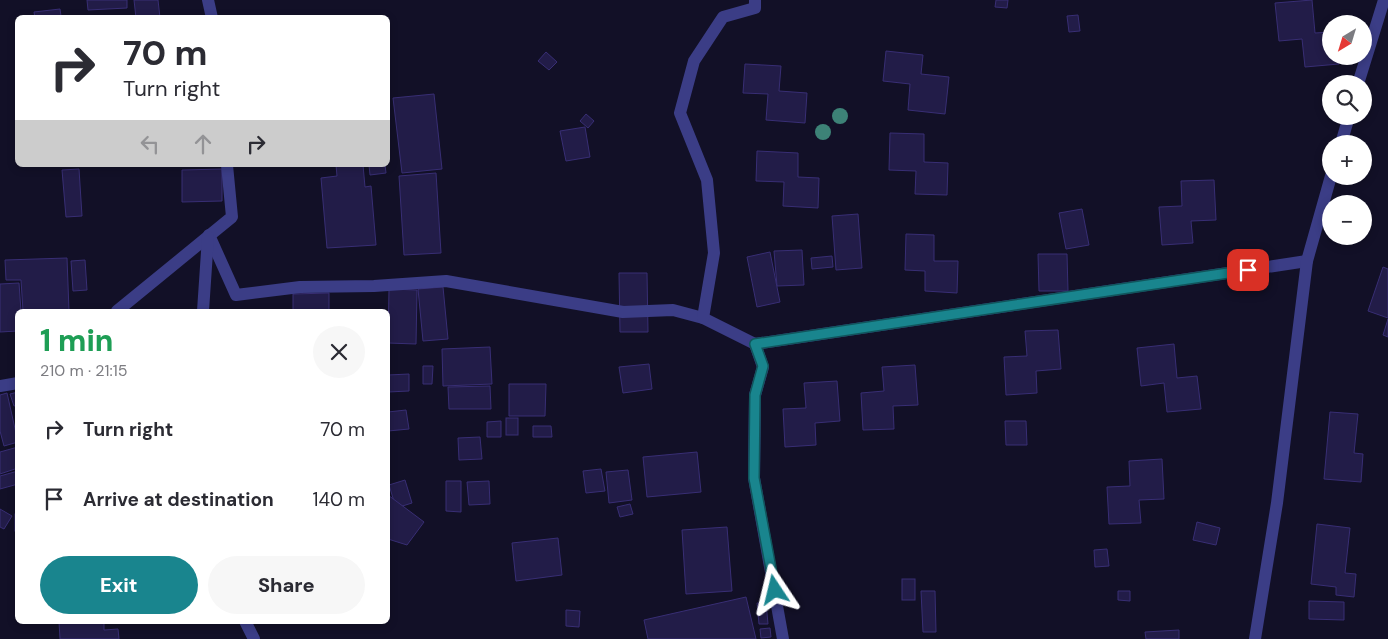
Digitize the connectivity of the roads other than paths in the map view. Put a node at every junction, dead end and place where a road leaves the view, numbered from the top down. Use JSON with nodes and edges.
{"nodes":[{"id":1,"x":208,"y":0,"type":"edge"},
{"id":2,"x":755,"y":0,"type":"edge"},
{"id":3,"x":1384,"y":0,"type":"edge"},
{"id":4,"x":211,"y":15,"type":"edge"},
{"id":5,"x":1361,"y":75,"type":"edge"},
{"id":6,"x":227,"y":167,"type":"edge"},
{"id":7,"x":1329,"y":185,"type":"edge"},
{"id":8,"x":209,"y":235,"type":"junction"},
{"id":9,"x":1307,"y":261,"type":"junction"},
{"id":10,"x":119,"y":309,"type":"edge"},
{"id":11,"x":203,"y":309,"type":"edge"},
{"id":12,"x":703,"y":318,"type":"junction"},
{"id":13,"x":755,"y":344,"type":"junction"},
{"id":14,"x":15,"y":384,"type":"edge"},
{"id":15,"x":0,"y":386,"type":"edge"},
{"id":16,"x":246,"y":624,"type":"edge"},
{"id":17,"x":254,"y":639,"type":"edge"},
{"id":18,"x":783,"y":639,"type":"edge"},
{"id":19,"x":1255,"y":639,"type":"edge"}],
"edges":[{"from":1,"to":4,"type":"street"},
{"from":2,"to":12,"type":"street"},
{"from":3,"to":5,"type":"street"},
{"from":6,"to":8,"type":"street"},
{"from":7,"to":9,"type":"street"},
{"from":8,"to":10,"type":"street"},
{"from":8,"to":11,"type":"street"},
{"from":8,"to":12,"type":"street"},
{"from":9,"to":13,"type":"street"},
{"from":9,"to":19,"type":"street"},
{"from":12,"to":13,"type":"street"},
{"from":13,"to":18,"type":"street"},
{"from":14,"to":15,"type":"street"},
{"from":16,"to":17,"type":"street"}]}
